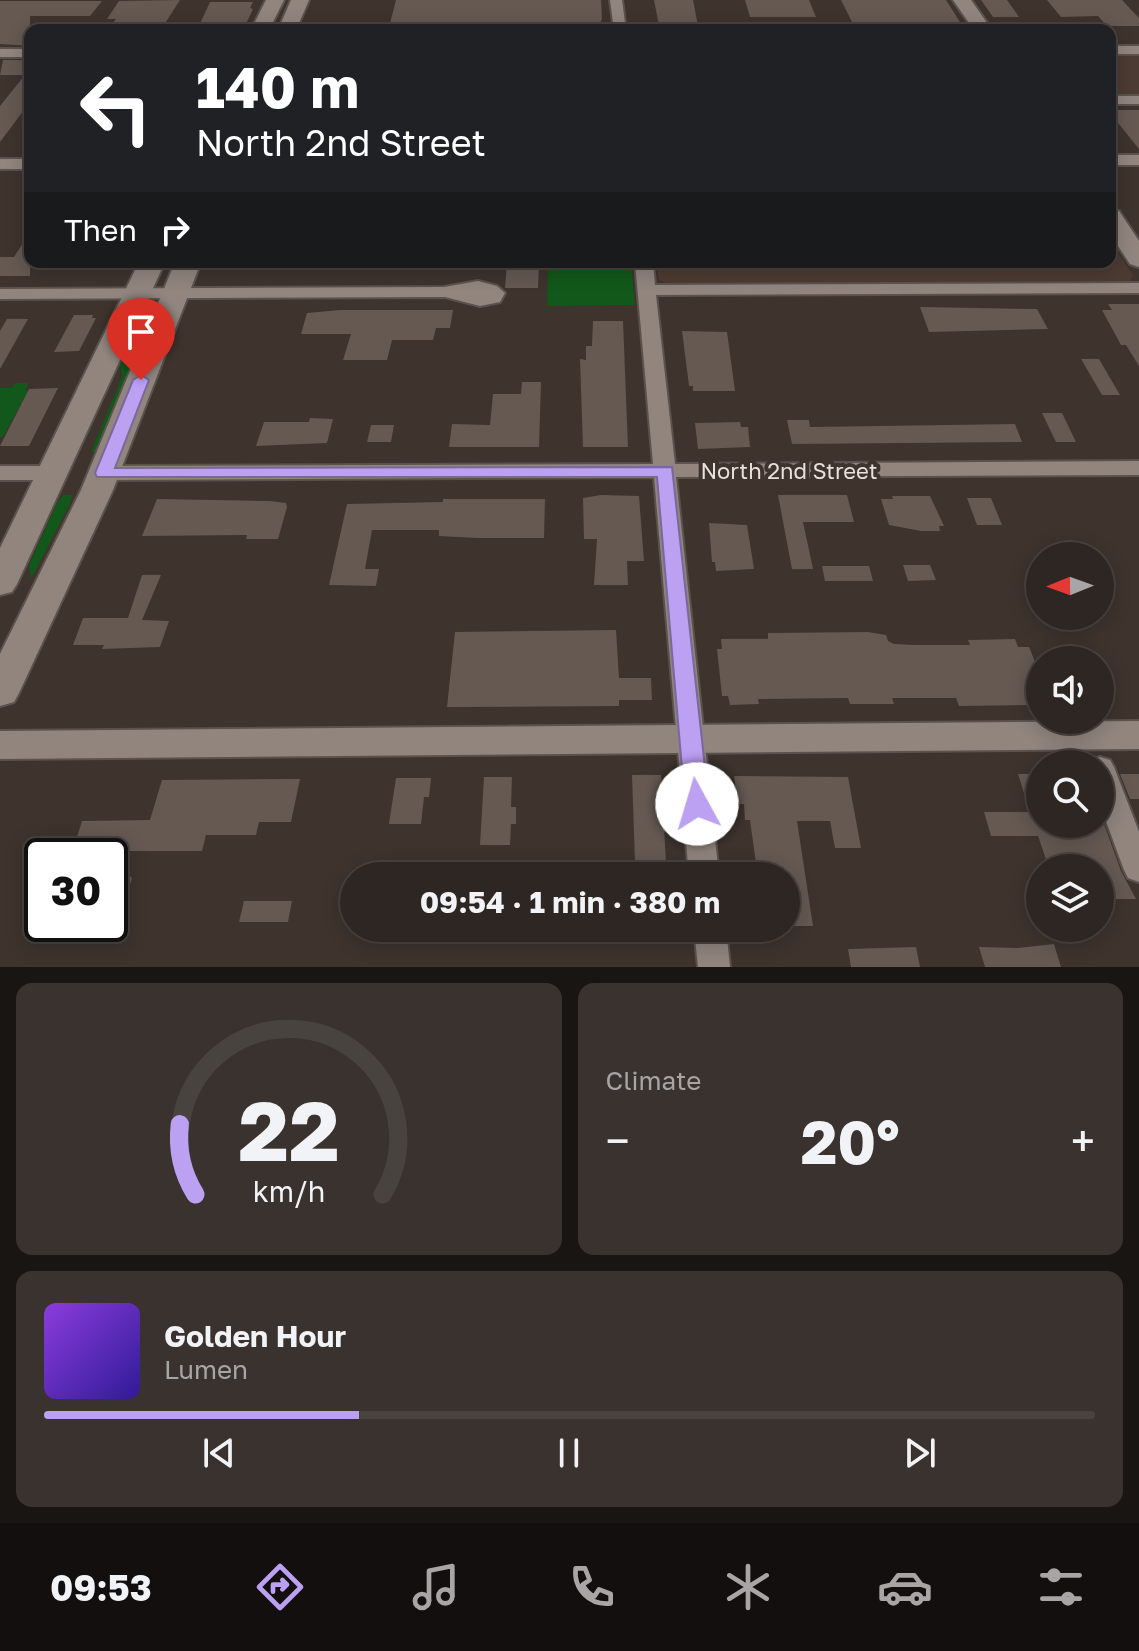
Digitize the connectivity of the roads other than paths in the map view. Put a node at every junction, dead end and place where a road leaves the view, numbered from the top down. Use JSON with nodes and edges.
{"nodes":[{"id":1,"x":275,"y":0,"type":"edge"},
{"id":2,"x":300,"y":0,"type":"edge"},
{"id":3,"x":616,"y":0,"type":"edge"},
{"id":4,"x":962,"y":0,"type":"edge"},
{"id":5,"x":263,"y":24,"type":"edge"},
{"id":6,"x":290,"y":24,"type":"edge"},
{"id":7,"x":619,"y":24,"type":"edge"},
{"id":8,"x":979,"y":24,"type":"edge"},
{"id":9,"x":1116,"y":50,"type":"edge"},
{"id":10,"x":1139,"y":50,"type":"edge"},
{"id":11,"x":0,"y":53,"type":"edge"},
{"id":12,"x":24,"y":53,"type":"edge"},
{"id":13,"x":1116,"y":100,"type":"edge"},
{"id":14,"x":1139,"y":100,"type":"edge"},
{"id":15,"x":1116,"y":160,"type":"edge"},
{"id":16,"x":1139,"y":160,"type":"edge"},
{"id":17,"x":0,"y":164,"type":"edge"},
{"id":18,"x":24,"y":164,"type":"edge"},
{"id":19,"x":1116,"y":225,"type":"edge"},
{"id":20,"x":1139,"y":259,"type":"edge"},
{"id":21,"x":149,"y":268,"type":"edge"},
{"id":22,"x":185,"y":268,"type":"edge"},
{"id":23,"x":645,"y":268,"type":"edge"},
{"id":24,"x":1139,"y":288,"type":"edge"},
{"id":25,"x":648,"y":290,"type":"junction"},
{"id":26,"x":445,"y":292,"type":"dead end"},
{"id":27,"x":138,"y":293,"type":"junction"},
{"id":28,"x":175,"y":293,"type":"junction"},
{"id":29,"x":0,"y":294,"type":"edge"},
{"id":30,"x":110,"y":352,"type":"junction"},
{"id":31,"x":1139,"y":468,"type":"edge"},
{"id":32,"x":666,"y":471,"type":"junction"},
{"id":33,"x":0,"y":473,"type":"edge"},
{"id":34,"x":53,"y":473,"type":"junction"},
{"id":35,"x":104,"y":473,"type":"junction"},
{"id":36,"x":0,"y":584,"type":"edge"},
{"id":37,"x":47,"y":592,"type":"junction"},
{"id":38,"x":0,"y":693,"type":"edge"},
{"id":39,"x":1139,"y":735,"type":"edge"},
{"id":40,"x":690,"y":739,"type":"junction"},
{"id":41,"x":0,"y":745,"type":"edge"},
{"id":42,"x":1106,"y":750,"type":"edge"},
{"id":43,"x":1026,"y":752,"type":"edge"},
{"id":44,"x":1114,"y":805,"type":"edge"},
{"id":45,"x":703,"y":862,"type":"edge"},
{"id":46,"x":1139,"y":870,"type":"edge"},
{"id":47,"x":711,"y":942,"type":"edge"},
{"id":48,"x":714,"y":967,"type":"edge"}],
"edges":[{"from":1,"to":5,"type":"main road"},
{"from":2,"to":6,"type":"main road"},
{"from":3,"to":7,"type":"street"},
{"from":4,"to":8,"type":"main road"},
{"from":9,"to":10,"type":"street"},
{"from":11,"to":12,"type":"street"},
{"from":13,"to":14,"type":"street"},
{"from":15,"to":16,"type":"street"},
{"from":17,"to":18,"type":"street"},
{"from":19,"to":20,"type":"main road"},
{"from":21,"to":27,"type":"main road"},
{"from":22,"to":28,"type":"main road"},
{"from":23,"to":25,"type":"street"},
{"from":24,"to":25,"type":"street"},
{"from":25,"to":32,"type":"street"},
{"from":26,"to":28,"type":"street"},
{"from":27,"to":28,"type":"street"},
{"from":27,"to":29,"type":"street"},
{"from":27,"to":30,"type":"main road"},
{"from":28,"to":35,"type":"main road"},
{"from":30,"to":34,"type":"main road"},
{"from":30,"to":35,"type":"main road"},
{"from":31,"to":32,"type":"street","name":"North 2nd Street"},
{"from":32,"to":35,"type":"street","name":"North 2nd Street"},
{"from":32,"to":40,"type":"street"},
{"from":33,"to":34,"type":"street"},
{"from":34,"to":36,"type":"main road"},
{"from":34,"to":37,"type":"main road"},
{"from":35,"to":37,"type":"main road"},
{"from":37,"to":38,"type":"main road"},
{"from":39,"to":42,"type":"main road"},
{"from":40,"to":41,"type":"main road"},
{"from":40,"to":43,"type":"main road"},
{"from":40,"to":45,"type":"street"},
{"from":44,"to":46,"type":"street"},
{"from":47,"to":48,"type":"street"}]}
